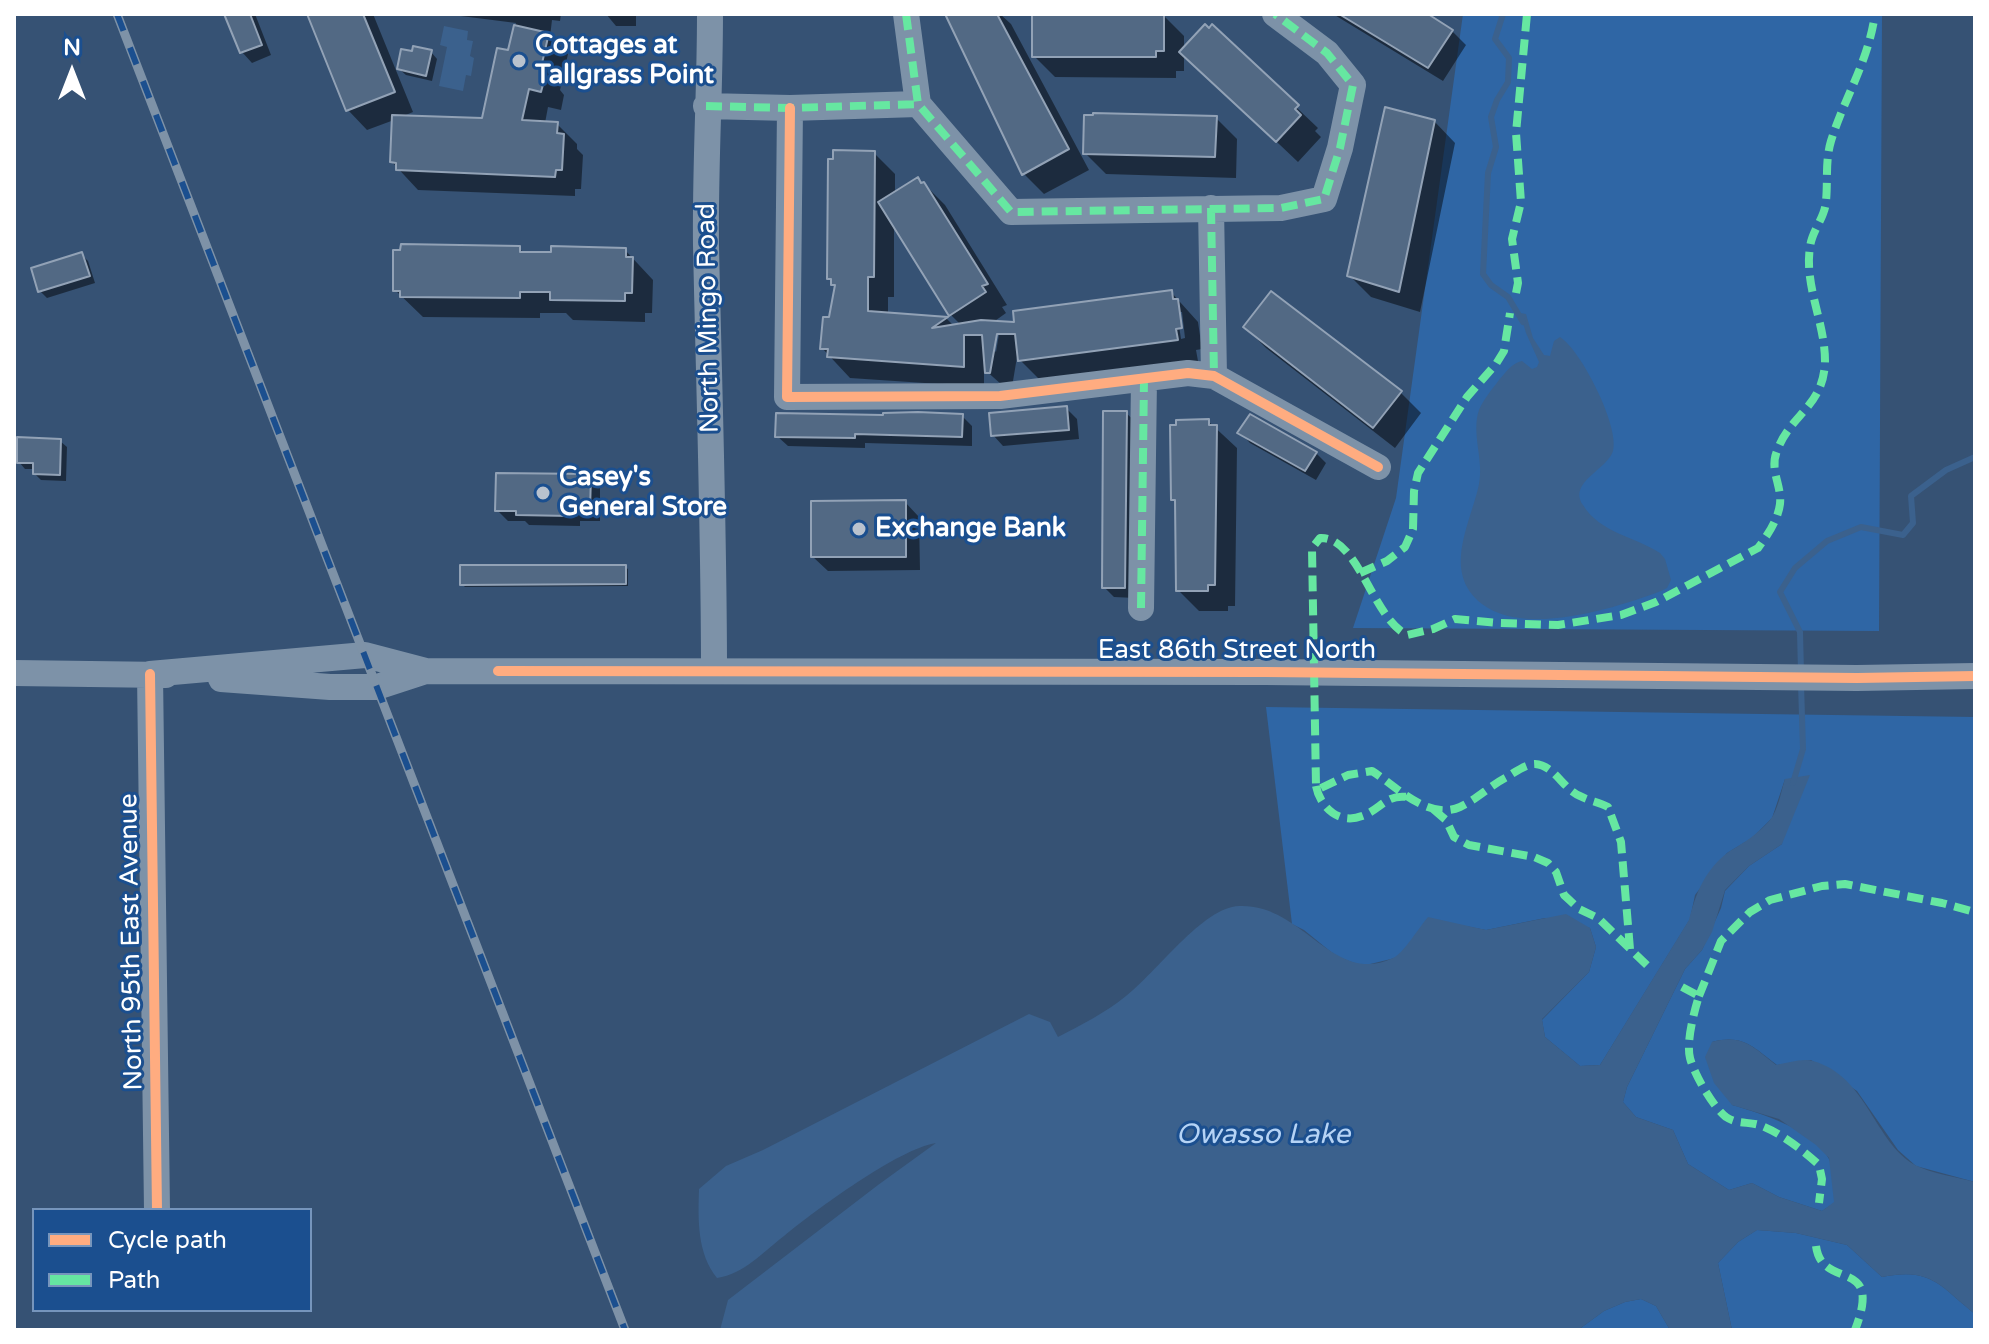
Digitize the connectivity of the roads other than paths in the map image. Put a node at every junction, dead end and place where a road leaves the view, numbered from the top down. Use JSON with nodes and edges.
{"nodes":[{"id":1,"x":710,"y":14,"type":"edge"},
{"id":2,"x":906,"y":14,"type":"edge"},
{"id":3,"x":1275,"y":14,"type":"edge"},
{"id":4,"x":918,"y":104,"type":"junction"},
{"id":5,"x":706,"y":106,"type":"junction"},
{"id":6,"x":790,"y":108,"type":"junction"},
{"id":7,"x":1211,"y":208,"type":"junction"},
{"id":8,"x":1214,"y":376,"type":"junction"},
{"id":9,"x":1144,"y":379,"type":"junction"},
{"id":10,"x":1378,"y":467,"type":"dead end"},
{"id":11,"x":1141,"y":608,"type":"dead end"},
{"id":12,"x":714,"y":671,"type":"junction"},
{"id":13,"x":14,"y":673,"type":"edge"},
{"id":14,"x":150,"y":674,"type":"junction"},
{"id":15,"x":1975,"y":676,"type":"edge"},
{"id":16,"x":157,"y":1208,"type":"edge"}],
"edges":[{"from":1,"to":5,"type":"street","name":"North Mingo Road"},
{"from":2,"to":4,"type":"street"},
{"from":3,"to":7,"type":"street"},
{"from":4,"to":6,"type":"street"},
{"from":4,"to":7,"type":"street"},
{"from":5,"to":6,"type":"street"},
{"from":5,"to":12,"type":"street","name":"North Mingo Road"},
{"from":6,"to":9,"type":"street"},
{"from":7,"to":8,"type":"street"},
{"from":8,"to":9,"type":"street"},
{"from":8,"to":10,"type":"street"},
{"from":9,"to":11,"type":"street"},
{"from":12,"to":14,"type":"street","name":"East 86th Street North"},
{"from":12,"to":15,"type":"street","name":"East 86th Street North"},
{"from":13,"to":14,"type":"street","name":"East 86th Street North"},
{"from":14,"to":16,"type":"street","name":"North 95th East Avenue"}]}
